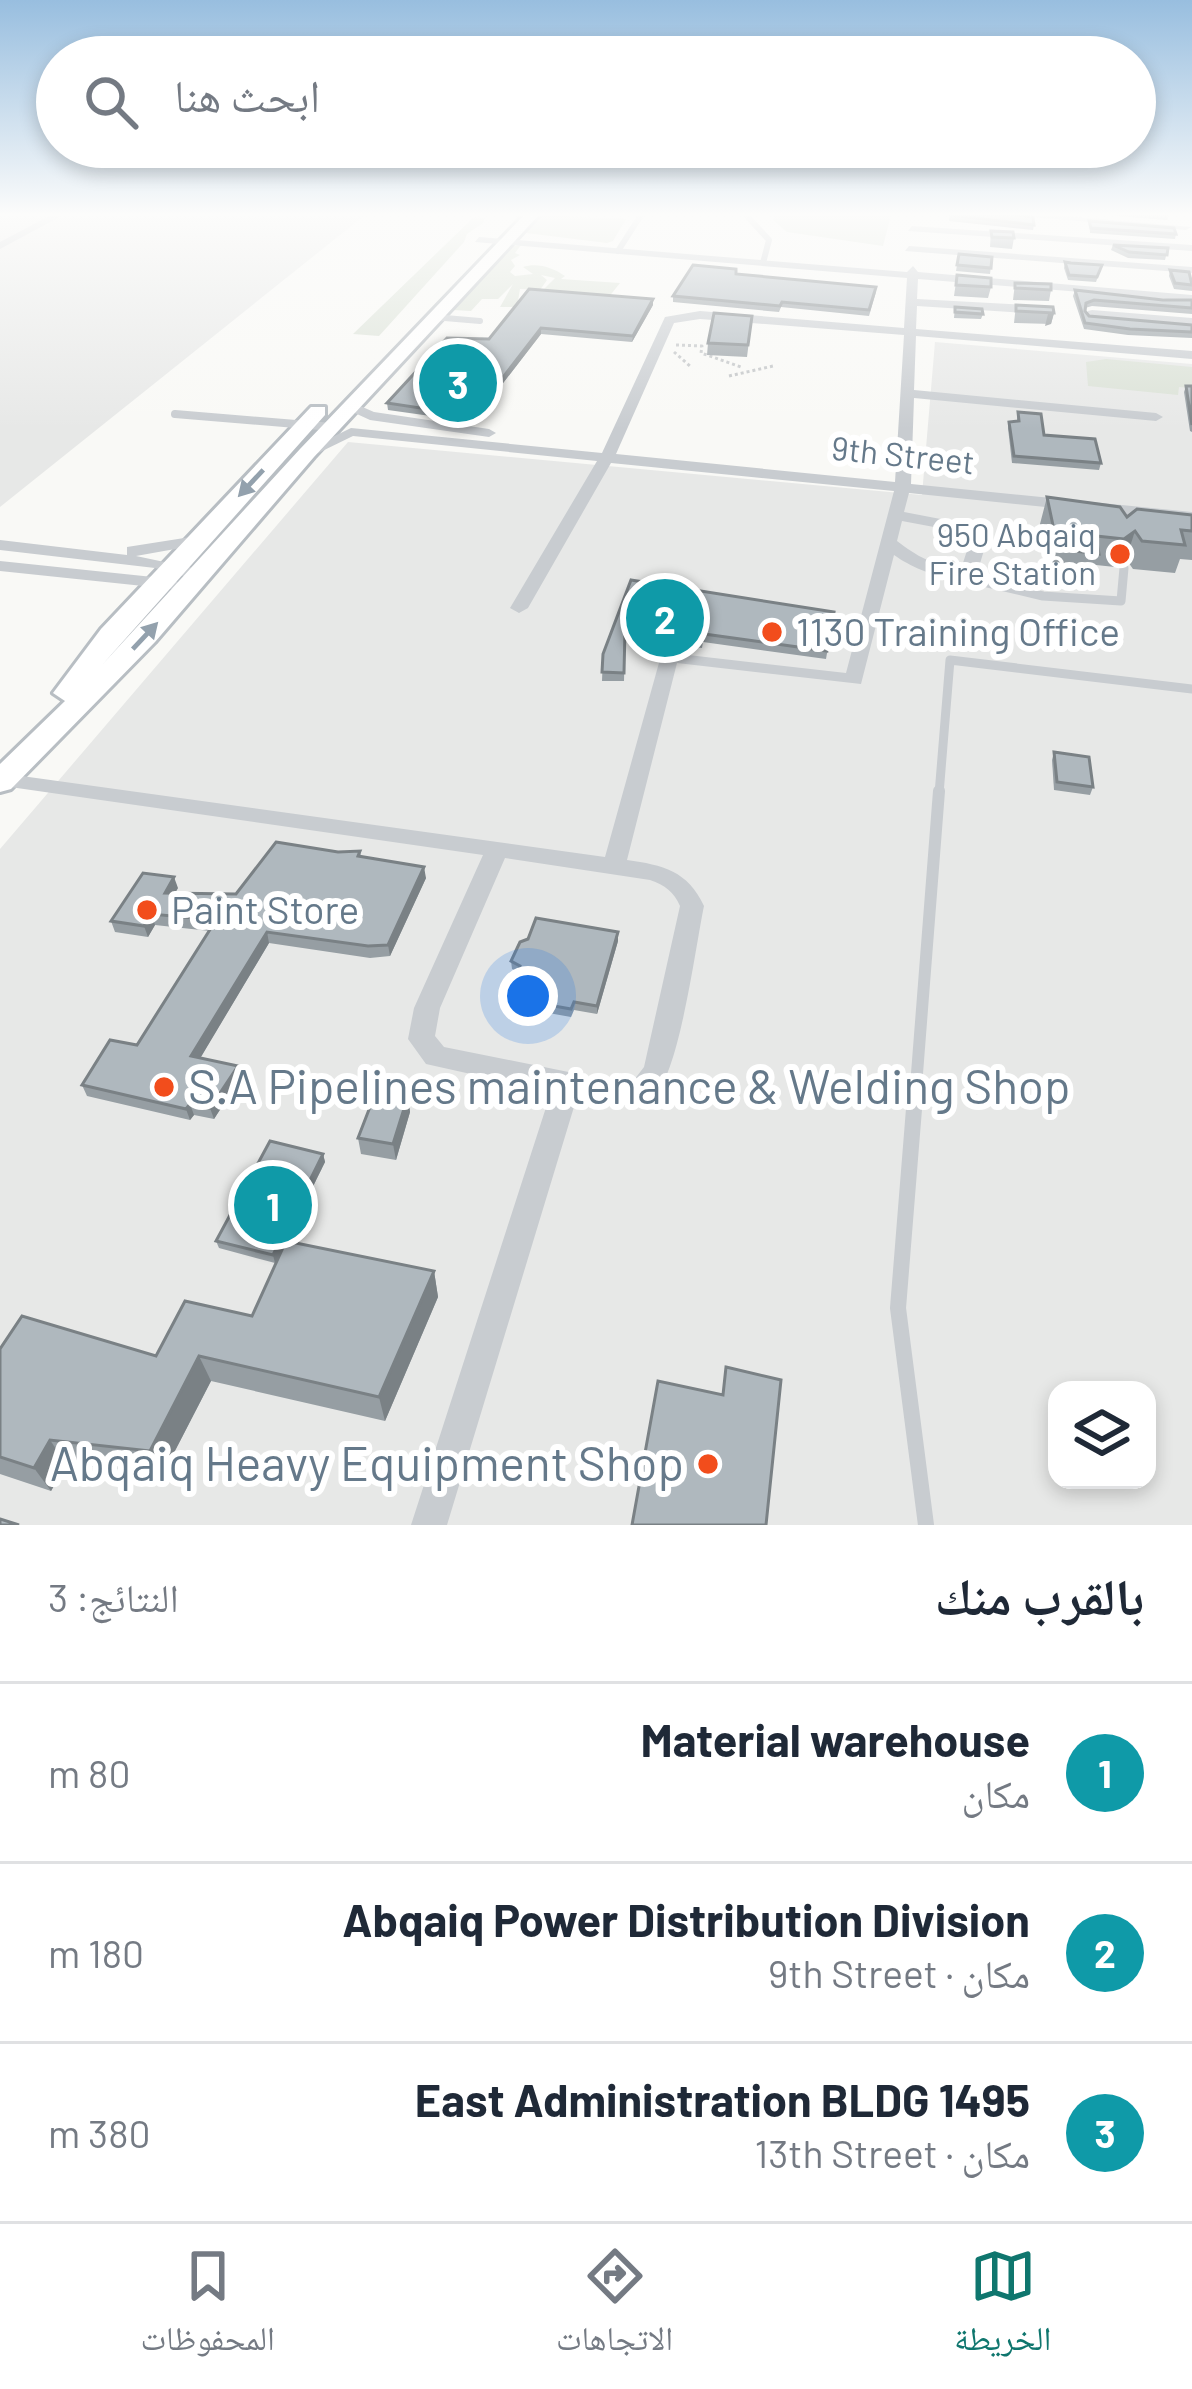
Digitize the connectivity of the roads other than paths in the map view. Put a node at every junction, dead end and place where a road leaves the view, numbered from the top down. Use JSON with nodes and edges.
{"nodes":[{"id":1,"x":445,"y":286,"type":"edge"},
{"id":2,"x":457,"y":286,"type":"edge"},
{"id":3,"x":913,"y":286,"type":"edge"},
{"id":4,"x":1003,"y":286,"type":"edge"},
{"id":5,"x":1057,"y":286,"type":"edge"},
{"id":6,"x":1126,"y":286,"type":"edge"},
{"id":7,"x":1192,"y":294,"type":"edge"},
{"id":8,"x":912,"y":302,"type":"junction"},
{"id":9,"x":1005,"y":308,"type":"junction"},
{"id":10,"x":1049,"y":310,"type":"edge"},
{"id":11,"x":1092,"y":314,"type":"edge"},
{"id":12,"x":433,"y":317,"type":"junction"},
{"id":13,"x":480,"y":321,"type":"dead end"},
{"id":14,"x":1192,"y":322,"type":"edge"},
{"id":15,"x":910,"y":333,"type":"junction"},
{"id":16,"x":1192,"y":356,"type":"edge"},
{"id":17,"x":908,"y":393,"type":"junction"},
{"id":18,"x":351,"y":406,"type":"junction"},
{"id":19,"x":175,"y":414,"type":"dead end"},
{"id":20,"x":1156,"y":417,"type":"dead end"},
{"id":21,"x":305,"y":425,"type":"junction"},
{"id":22,"x":332,"y":427,"type":"junction"},
{"id":23,"x":307,"y":454,"type":"junction"},
{"id":24,"x":608,"y":455,"type":"junction"},
{"id":25,"x":903,"y":485,"type":"junction"},
{"id":26,"x":896,"y":515,"type":"junction"},
{"id":27,"x":1192,"y":517,"type":"edge"},
{"id":28,"x":197,"y":541,"type":"junction"},
{"id":29,"x":889,"y":543,"type":"junction"},
{"id":30,"x":2,"y":545,"type":"edge"},
{"id":31,"x":0,"y":566,"type":"edge"},
{"id":32,"x":1124,"y":568,"type":"dead end"},
{"id":33,"x":946,"y":574,"type":"junction"},
{"id":34,"x":166,"y":575,"type":"junction"},
{"id":35,"x":195,"y":580,"type":"junction"},
{"id":36,"x":519,"y":608,"type":"dead end"},
{"id":37,"x":1192,"y":689,"type":"edge"},
{"id":38,"x":1,"y":780,"type":"edge"},
{"id":39,"x":496,"y":850,"type":"junction"},
{"id":40,"x":614,"y":866,"type":"junction"},
{"id":41,"x":568,"y":1084,"type":"junction"},
{"id":42,"x":429,"y":1525,"type":"edge"},
{"id":43,"x":926,"y":1525,"type":"edge"}],
"edges":[{"from":1,"to":21,"type":"street"},
{"from":2,"to":12,"type":"street"},
{"from":3,"to":8,"type":"street"},
{"from":4,"to":9,"type":"street"},
{"from":5,"to":7,"type":"street"},
{"from":6,"to":7,"type":"street"},
{"from":8,"to":9,"type":"street"},
{"from":8,"to":15,"type":"street"},
{"from":9,"to":10,"type":"street"},
{"from":11,"to":14,"type":"street"},
{"from":12,"to":13,"type":"lane"},
{"from":12,"to":18,"type":"street"},
{"from":15,"to":16,"type":"street"},
{"from":15,"to":17,"type":"street"},
{"from":15,"to":24,"type":"street"},
{"from":17,"to":20,"type":"street"},
{"from":17,"to":25,"type":"street"},
{"from":18,"to":22,"type":"street"},
{"from":18,"to":24,"type":"street"},
{"from":19,"to":21,"type":"lane"},
{"from":21,"to":22,"type":"lane"},
{"from":21,"to":28,"type":"street","one_way":true},
{"from":22,"to":23,"type":"street"},
{"from":23,"to":24,"type":"street"},
{"from":23,"to":35,"type":"street"},
{"from":24,"to":25,"type":"street","name":"9th Street"},
{"from":24,"to":36,"type":"street"},
{"from":25,"to":26,"type":"street"},
{"from":25,"to":27,"type":"street","name":"9th Street"},
{"from":26,"to":29,"type":"street"},
{"from":26,"to":33,"type":"street"},
{"from":28,"to":30,"type":"street"},
{"from":28,"to":34,"type":"street"},
{"from":29,"to":33,"type":"street"},
{"from":29,"to":40,"type":"street"},
{"from":30,"to":34,"type":"street"},
{"from":31,"to":34,"type":"street"},
{"from":32,"to":33,"type":"lane"},
{"from":34,"to":35,"type":"street"},
{"from":34,"to":38,"type":"street"},
{"from":38,"to":35,"type":"street","one_way":true},
{"from":37,"to":43,"type":"lane"},
{"from":38,"to":39,"type":"street"},
{"from":39,"to":40,"type":"street"},
{"from":39,"to":41,"type":"street"},
{"from":40,"to":41,"type":"street"},
{"from":41,"to":42,"type":"street"}]}
